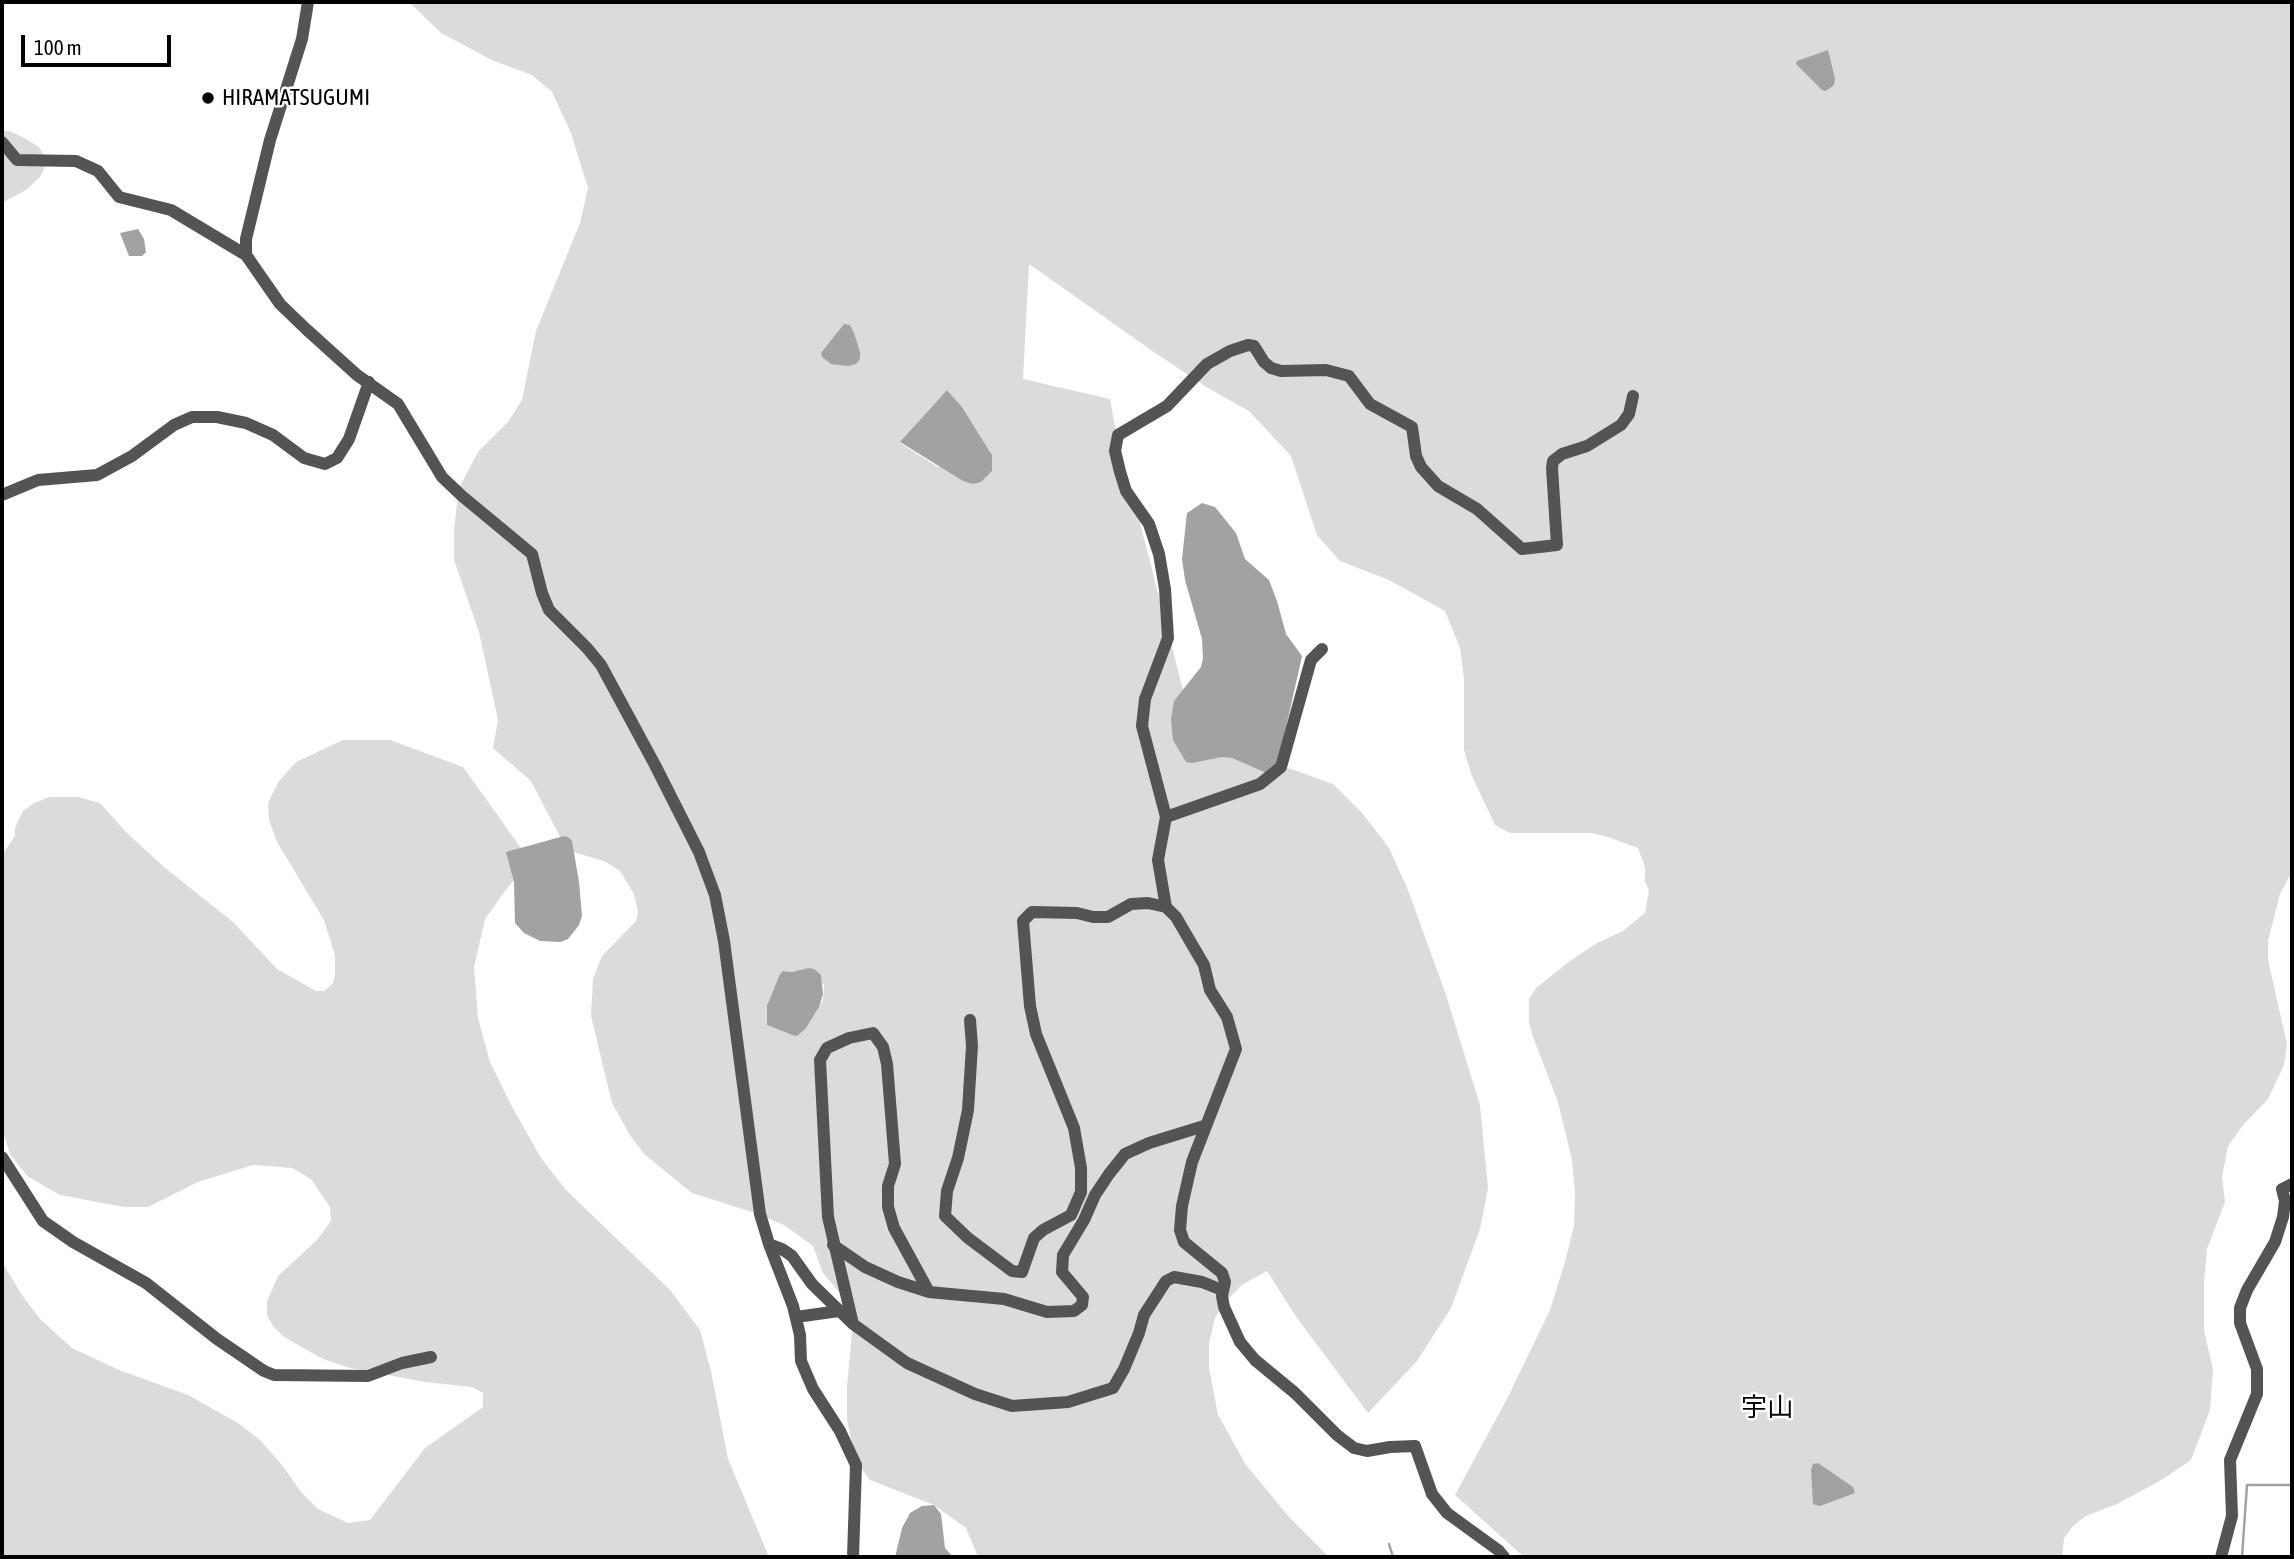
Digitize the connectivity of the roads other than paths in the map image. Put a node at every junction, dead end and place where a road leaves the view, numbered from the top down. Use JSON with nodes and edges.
{"nodes":[{"id":1,"x":307,"y":2,"type":"edge"},
{"id":2,"x":2,"y":142,"type":"edge"},
{"id":3,"x":246,"y":256,"type":"junction"},
{"id":4,"x":369,"y":382,"type":"junction"},
{"id":5,"x":1633,"y":396,"type":"dead end"},
{"id":6,"x":2,"y":495,"type":"edge"},
{"id":7,"x":1322,"y":649,"type":"dead end"},
{"id":8,"x":1166,"y":817,"type":"junction"},
{"id":9,"x":1166,"y":908,"type":"junction"},
{"id":10,"x":970,"y":1020,"type":"dead end"},
{"id":11,"x":1204,"y":1126,"type":"junction"},
{"id":12,"x":2,"y":1157,"type":"edge"},
{"id":13,"x":2292,"y":1184,"type":"edge"},
{"id":14,"x":769,"y":1244,"type":"junction"},
{"id":15,"x":833,"y":1245,"type":"junction"},
{"id":16,"x":1222,"y":1290,"type":"junction"},
{"id":17,"x":929,"y":1292,"type":"junction"},
{"id":18,"x":839,"y":1311,"type":"junction"},
{"id":19,"x":796,"y":1317,"type":"junction"},
{"id":20,"x":853,"y":1325,"type":"junction"},
{"id":21,"x":431,"y":1357,"type":"dead end"},
{"id":22,"x":853,"y":1557,"type":"edge"},
{"id":23,"x":1504,"y":1557,"type":"edge"},
{"id":24,"x":2221,"y":1557,"type":"edge"}],
"edges":[{"from":1,"to":3,"type":"street"},
{"from":2,"to":3,"type":"street"},
{"from":3,"to":4,"type":"street"},
{"from":4,"to":6,"type":"street"},
{"from":4,"to":14,"type":"street"},
{"from":5,"to":8,"type":"street"},
{"from":7,"to":8,"type":"street"},
{"from":8,"to":9,"type":"street"},
{"from":9,"to":10,"type":"street"},
{"from":9,"to":11,"type":"street"},
{"from":11,"to":16,"type":"street"},
{"from":11,"to":17,"type":"street"},
{"from":12,"to":21,"type":"street"},
{"from":13,"to":24,"type":"street"},
{"from":14,"to":18,"type":"street"},
{"from":14,"to":19,"type":"street"},
{"from":15,"to":17,"type":"street"},
{"from":15,"to":17,"type":"street"},
{"from":15,"to":20,"type":"street"},
{"from":16,"to":20,"type":"street"},
{"from":16,"to":23,"type":"street"},
{"from":18,"to":19,"type":"street"},
{"from":18,"to":20,"type":"street"},
{"from":19,"to":22,"type":"street"}]}
